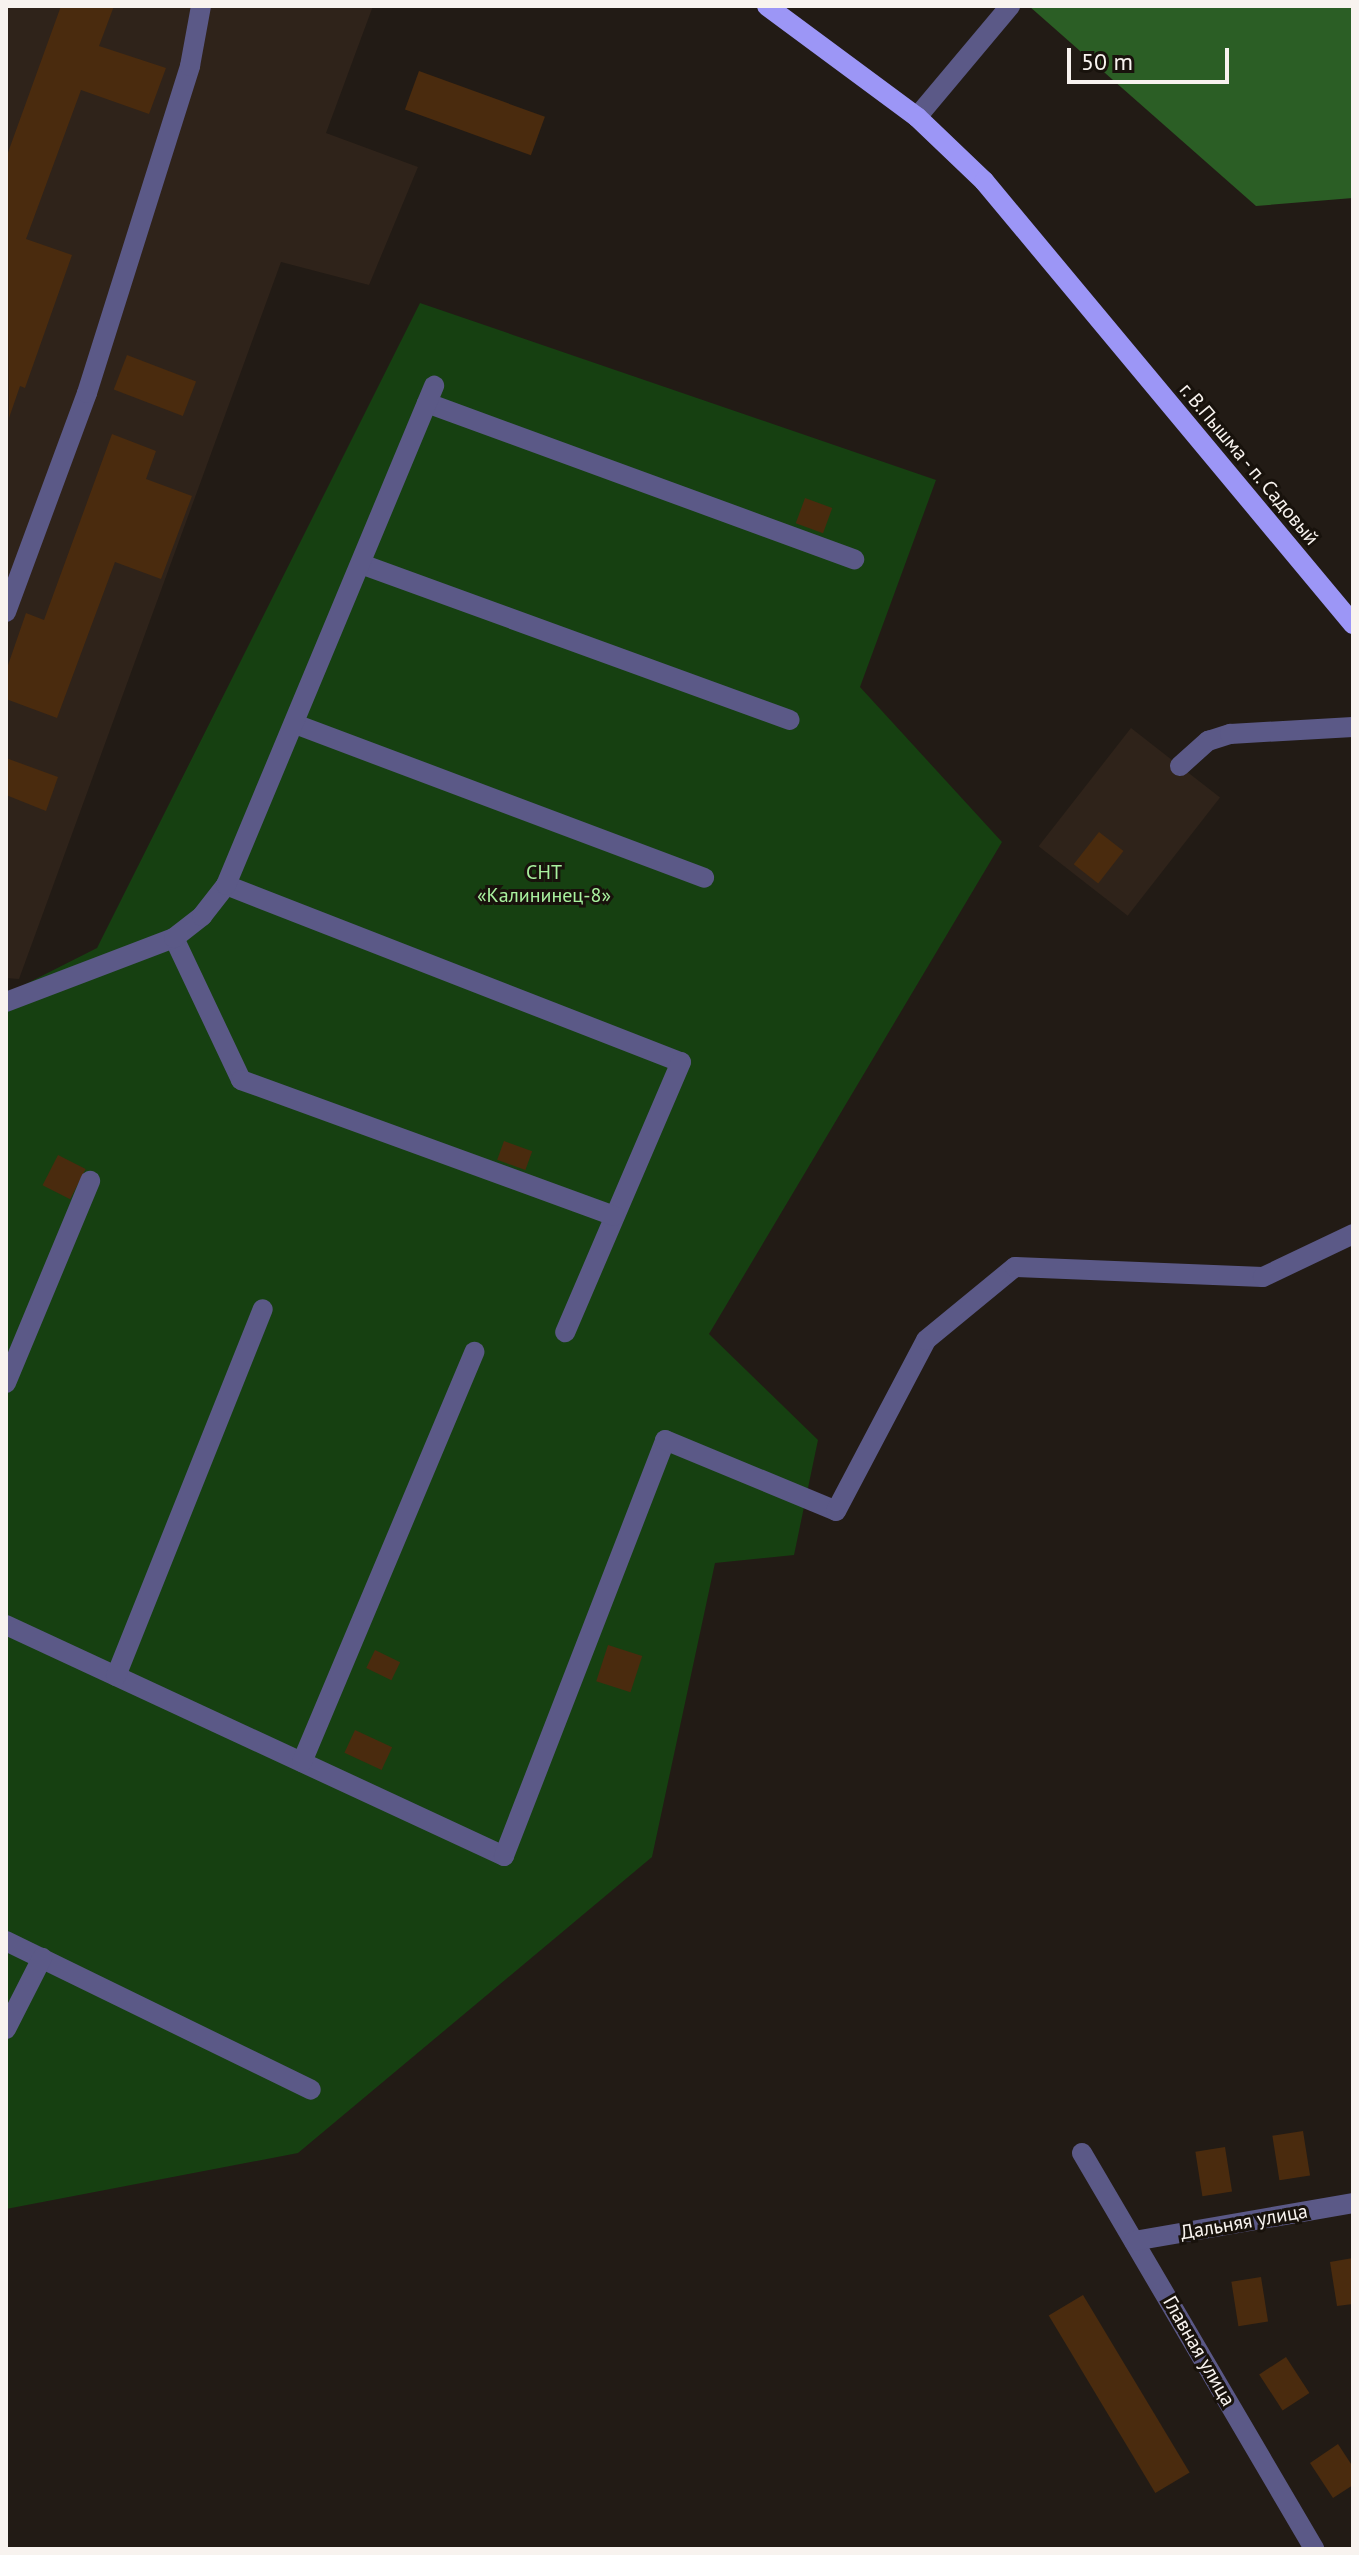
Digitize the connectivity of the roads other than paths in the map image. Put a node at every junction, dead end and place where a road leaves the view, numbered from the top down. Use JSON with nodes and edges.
{"nodes":[{"id":1,"x":201,"y":6,"type":"edge"},
{"id":2,"x":767,"y":6,"type":"edge"},
{"id":3,"x":1010,"y":6,"type":"edge"},
{"id":4,"x":917,"y":117,"type":"junction"},
{"id":5,"x":854,"y":559,"type":"dead end"},
{"id":6,"x":361,"y":564,"type":"junction"},
{"id":7,"x":6,"y":612,"type":"edge"},
{"id":8,"x":1353,"y":624,"type":"edge"},
{"id":9,"x":790,"y":720,"type":"dead end"},
{"id":10,"x":295,"y":724,"type":"junction"},
{"id":11,"x":1353,"y":727,"type":"edge"},
{"id":12,"x":1180,"y":766,"type":"dead end"},
{"id":13,"x":704,"y":878,"type":"dead end"},
{"id":14,"x":226,"y":885,"type":"junction"},
{"id":15,"x":174,"y":938,"type":"junction"},
{"id":16,"x":6,"y":1002,"type":"edge"},
{"id":17,"x":90,"y":1181,"type":"dead end"},
{"id":18,"x":614,"y":1216,"type":"junction"},
{"id":19,"x":1353,"y":1234,"type":"edge"},
{"id":20,"x":263,"y":1309,"type":"dead end"},
{"id":21,"x":565,"y":1332,"type":"dead end"},
{"id":22,"x":474,"y":1352,"type":"dead end"},
{"id":23,"x":6,"y":1383,"type":"edge"},
{"id":24,"x":6,"y":1625,"type":"edge"},
{"id":25,"x":116,"y":1676,"type":"junction"},
{"id":26,"x":302,"y":1762,"type":"junction"},
{"id":27,"x":6,"y":1941,"type":"edge"},
{"id":28,"x":42,"y":1958,"type":"junction"},
{"id":29,"x":6,"y":2029,"type":"edge"},
{"id":30,"x":311,"y":2090,"type":"dead end"},
{"id":31,"x":1082,"y":2153,"type":"dead end"},
{"id":32,"x":1353,"y":2203,"type":"edge"},
{"id":33,"x":1134,"y":2241,"type":"junction"},
{"id":34,"x":1314,"y":2549,"type":"edge"}],
"edges":[{"from":1,"to":7,"type":"street"},
{"from":2,"to":4,"type":"main road","name":"г. В.Пышма - п. Садовый"},
{"from":3,"to":4,"type":"street"},
{"from":4,"to":8,"type":"main road","name":"г. В.Пышма - п. Садовый"},
{"from":5,"to":6,"type":"street"},
{"from":6,"to":9,"type":"street"},
{"from":6,"to":10,"type":"street"},
{"from":10,"to":13,"type":"street"},
{"from":10,"to":14,"type":"street"},
{"from":11,"to":12,"type":"street"},
{"from":14,"to":15,"type":"street"},
{"from":14,"to":18,"type":"street"},
{"from":15,"to":16,"type":"street"},
{"from":15,"to":18,"type":"street"},
{"from":17,"to":23,"type":"street"},
{"from":18,"to":21,"type":"street"},
{"from":19,"to":26,"type":"street"},
{"from":20,"to":25,"type":"street"},
{"from":22,"to":26,"type":"street"},
{"from":24,"to":25,"type":"street"},
{"from":25,"to":26,"type":"street"},
{"from":27,"to":28,"type":"street"},
{"from":28,"to":29,"type":"street"},
{"from":28,"to":30,"type":"street"},
{"from":31,"to":33,"type":"street","name":"Главная улица"},
{"from":32,"to":33,"type":"street","name":"Дальняя улица"},
{"from":33,"to":34,"type":"street","name":"Главная улица"}]}
